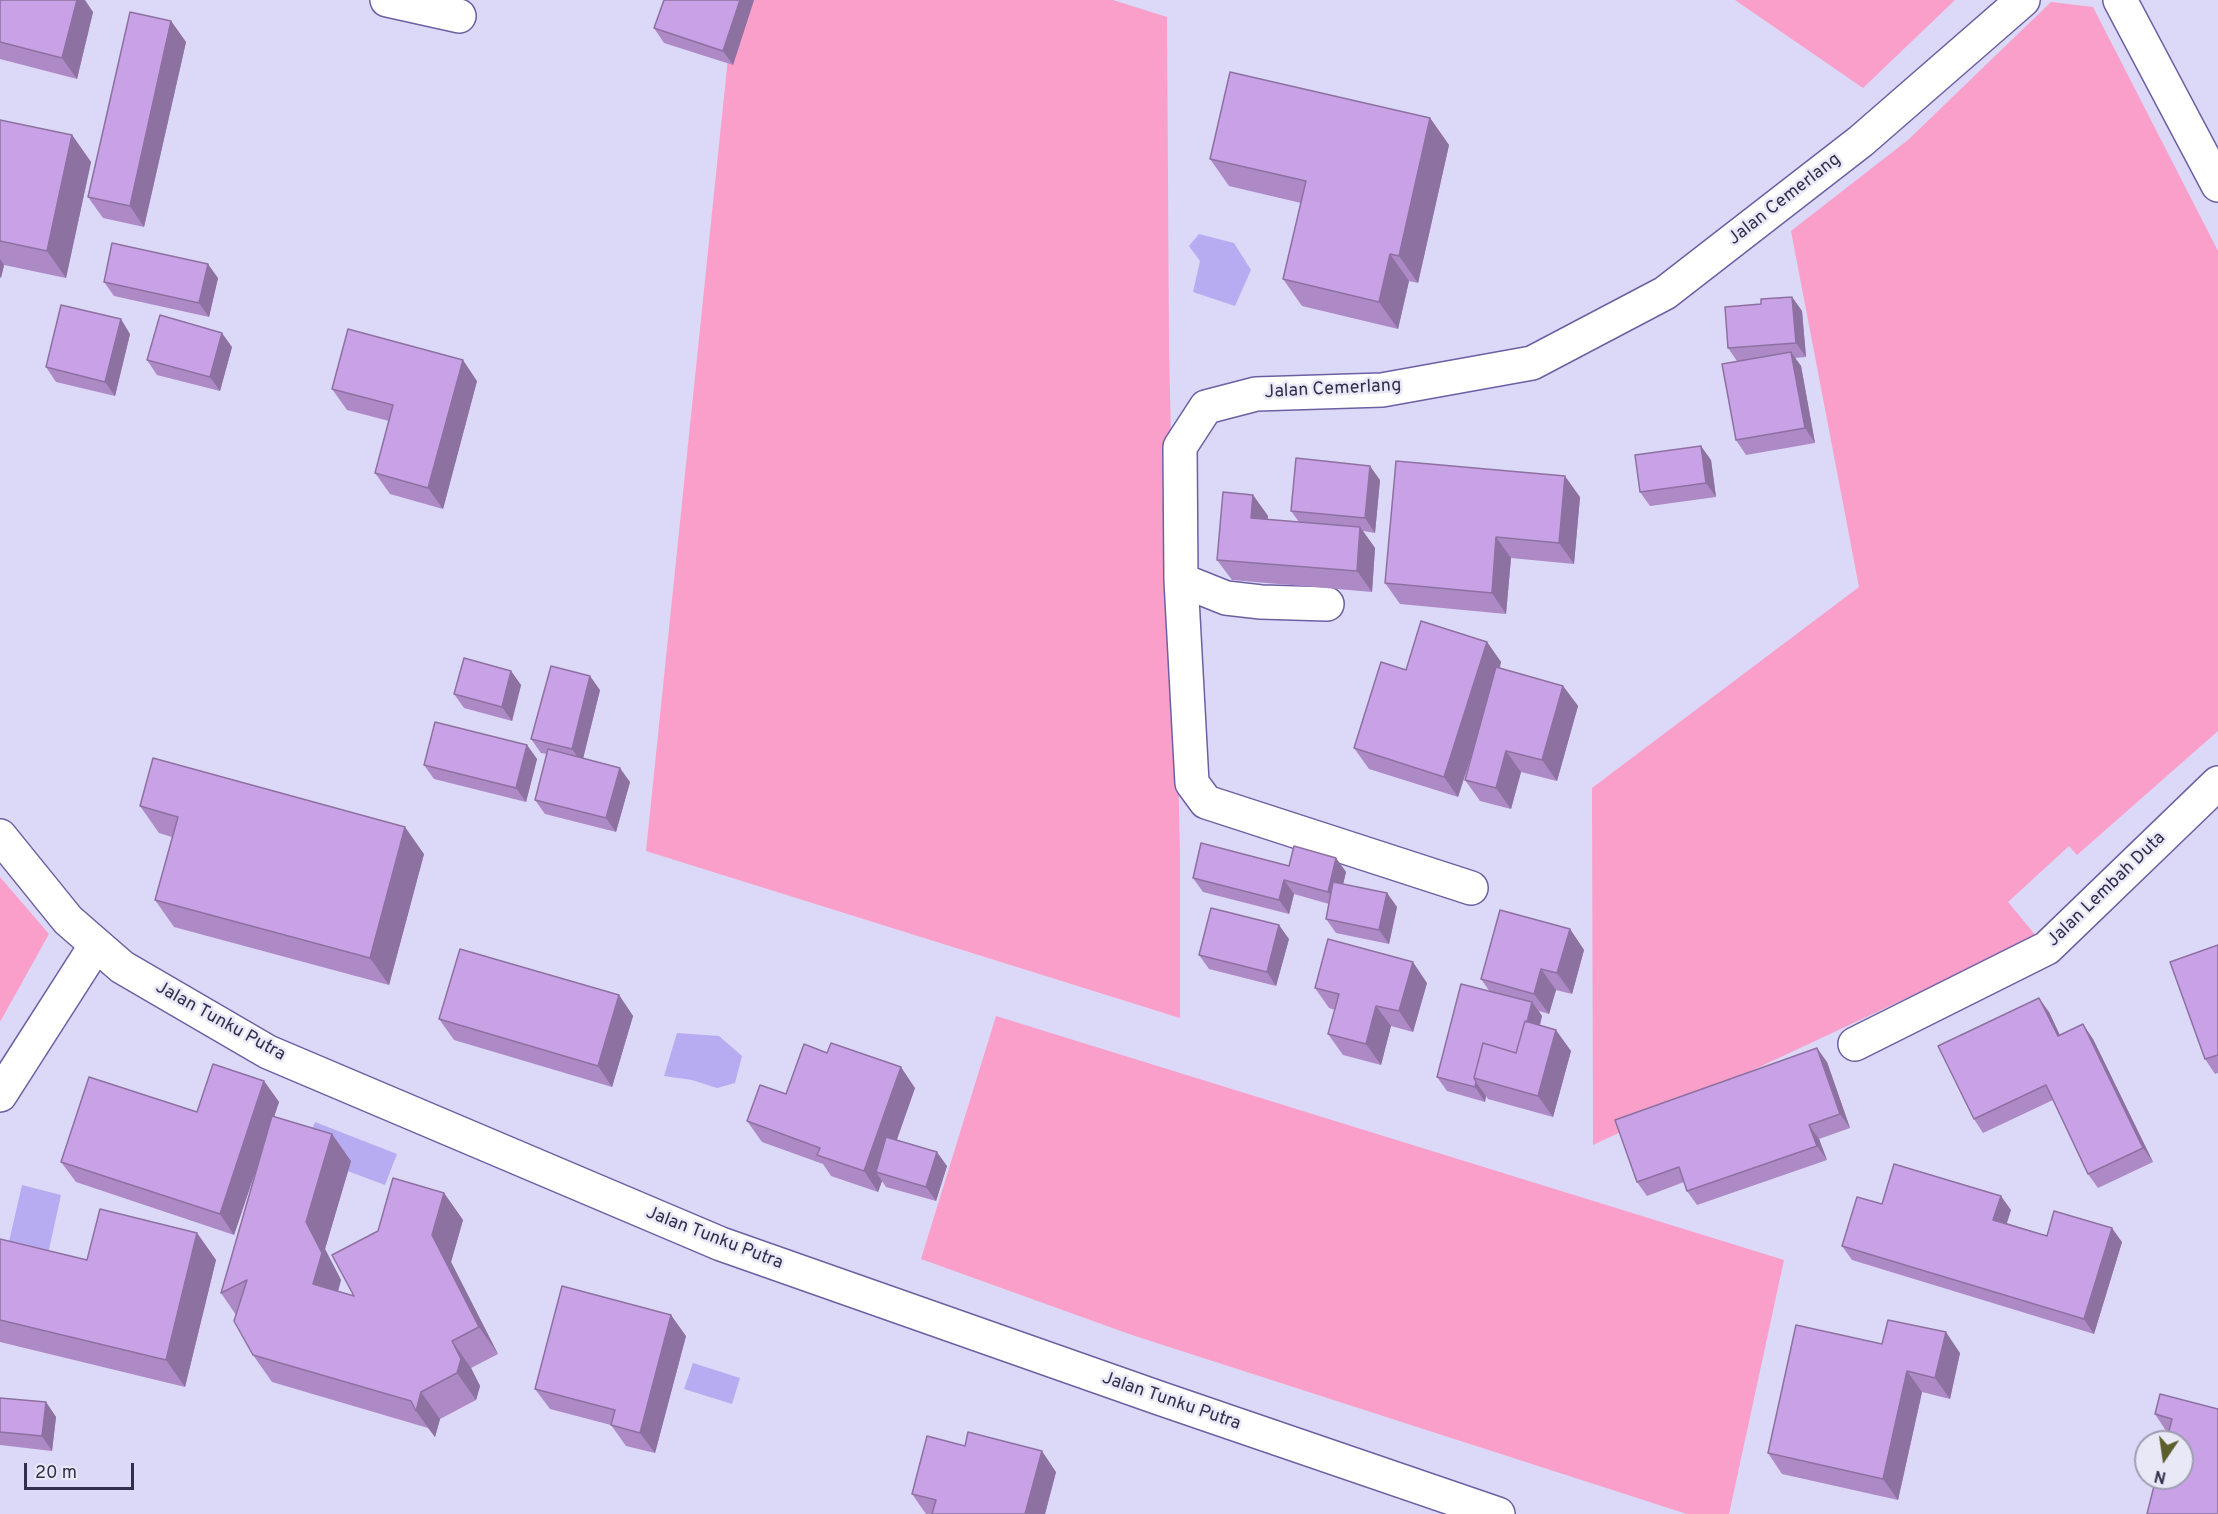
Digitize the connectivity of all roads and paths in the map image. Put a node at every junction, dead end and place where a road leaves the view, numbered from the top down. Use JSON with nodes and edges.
{"nodes":[{"id":1,"x":387,"y":0,"type":"edge"},
{"id":2,"x":2023,"y":0,"type":"edge"},
{"id":3,"x":2120,"y":0,"type":"edge"},
{"id":4,"x":459,"y":16,"type":"dead end"},
{"id":5,"x":2218,"y":185,"type":"edge"},
{"id":6,"x":1181,"y":580,"type":"junction"},
{"id":7,"x":1327,"y":604,"type":"dead end"},
{"id":8,"x":2218,"y":783,"type":"edge"},
{"id":9,"x":0,"y":836,"type":"edge"},
{"id":10,"x":1471,"y":888,"type":"dead end"},
{"id":11,"x":96,"y":945,"type":"junction"},
{"id":12,"x":1855,"y":1044,"type":"dead end"},
{"id":13,"x":0,"y":1095,"type":"edge"},
{"id":14,"x":1498,"y":1514,"type":"edge"}],
"edges":[{"from":1,"to":4,"type":"street"},
{"from":2,"to":6,"type":"street","name":"Jalan Cemerlang"},
{"from":3,"to":5,"type":"street"},
{"from":6,"to":7,"type":"street"},
{"from":6,"to":10,"type":"street","name":"Jalan Cemerlang"},
{"from":8,"to":12,"type":"street","name":"Jalan Lembah Duta"},
{"from":9,"to":11,"type":"street","name":"Jalan Tunku Putra"},
{"from":11,"to":13,"type":"street"},
{"from":11,"to":14,"type":"street","name":"Jalan Tunku Putra"}]}
